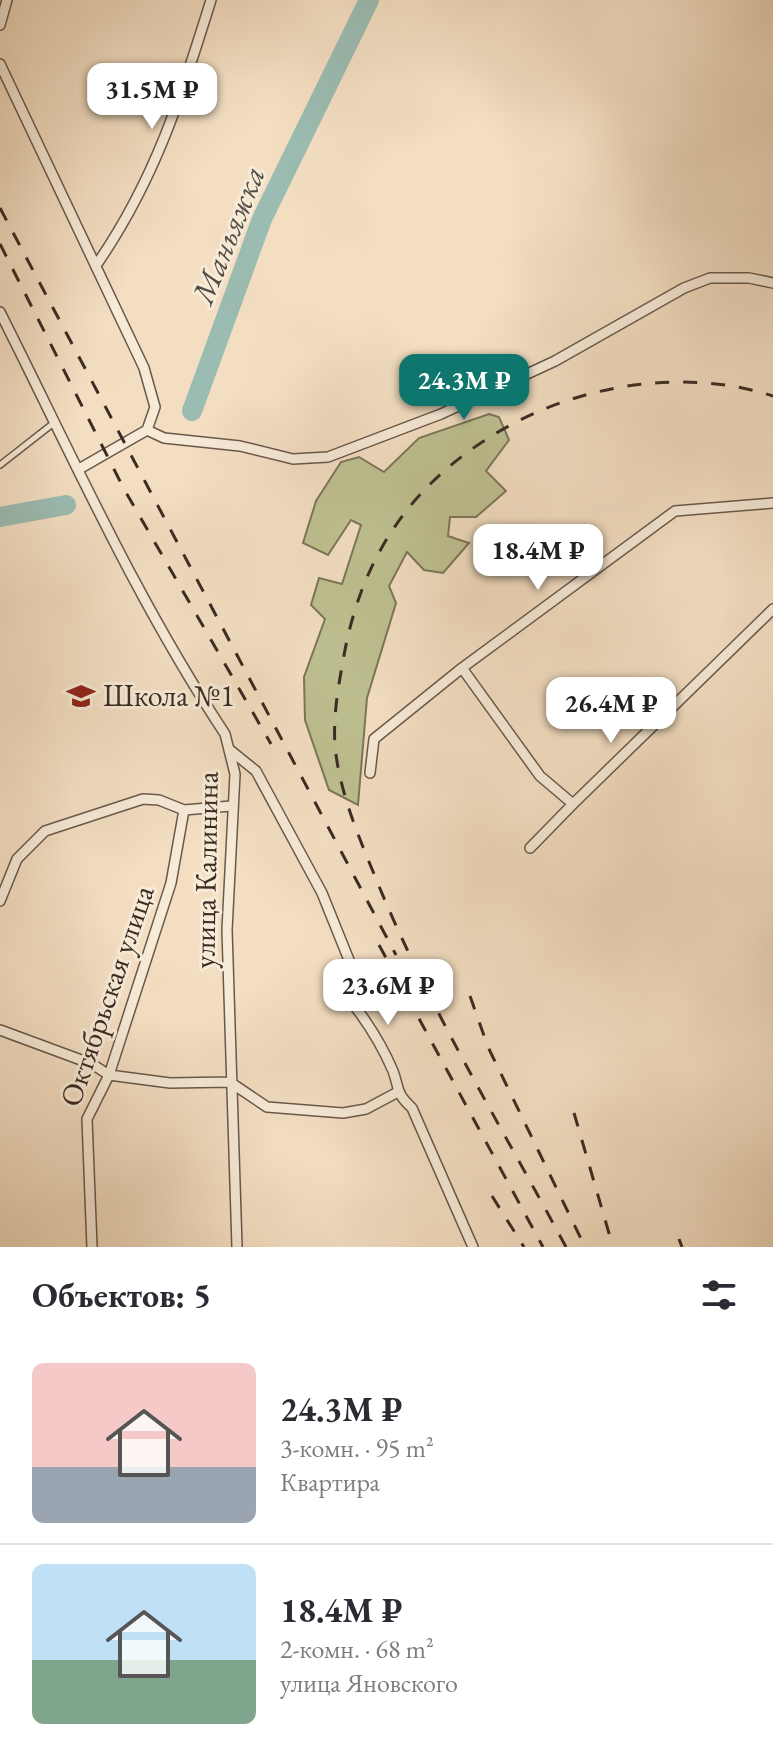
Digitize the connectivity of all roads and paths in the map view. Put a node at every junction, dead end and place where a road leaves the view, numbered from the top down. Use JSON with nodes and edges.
{"nodes":[{"id":1,"x":7,"y":0,"type":"edge"},
{"id":2,"x":211,"y":0,"type":"edge"},
{"id":3,"x":0,"y":25,"type":"edge"},
{"id":4,"x":0,"y":64,"type":"edge"},
{"id":5,"x":97,"y":264,"type":"junction"},
{"id":6,"x":773,"y":283,"type":"edge"},
{"id":7,"x":0,"y":312,"type":"edge"},
{"id":8,"x":55,"y":422,"type":"junction"},
{"id":9,"x":147,"y":430,"type":"junction"},
{"id":10,"x":0,"y":465,"type":"edge"},
{"id":11,"x":79,"y":469,"type":"junction"},
{"id":12,"x":773,"y":503,"type":"edge"},
{"id":13,"x":773,"y":609,"type":"edge"},
{"id":14,"x":462,"y":668,"type":"junction"},
{"id":15,"x":230,"y":750,"type":"junction"},
{"id":16,"x":370,"y":773,"type":"dead end"},
{"id":17,"x":573,"y":804,"type":"junction"},
{"id":18,"x":231,"y":806,"type":"junction"},
{"id":19,"x":184,"y":810,"type":"junction"},
{"id":20,"x":530,"y":848,"type":"dead end"},
{"id":21,"x":0,"y":901,"type":"edge"},
{"id":22,"x":335,"y":982,"type":"dead end"},
{"id":23,"x":360,"y":1011,"type":"junction"},
{"id":24,"x":0,"y":1030,"type":"edge"},
{"id":25,"x":109,"y":1075,"type":"junction"},
{"id":26,"x":230,"y":1082,"type":"junction"},
{"id":27,"x":396,"y":1093,"type":"junction"},
{"id":28,"x":92,"y":1247,"type":"edge"},
{"id":29,"x":237,"y":1247,"type":"edge"},
{"id":30,"x":473,"y":1247,"type":"edge"}],
"edges":[{"from":1,"to":3,"type":"street"},
{"from":2,"to":5,"type":"street"},
{"from":4,"to":5,"type":"street"},
{"from":5,"to":9,"type":"street"},
{"from":6,"to":9,"type":"street"},
{"from":7,"to":8,"type":"street","name":"улица Калинина"},
{"from":8,"to":10,"type":"lane"},
{"from":8,"to":11,"type":"street","name":"улица Калинина"},
{"from":9,"to":11,"type":"street"},
{"from":11,"to":15,"type":"street","name":"улица Калинина"},
{"from":12,"to":14,"type":"street"},
{"from":13,"to":17,"type":"street"},
{"from":14,"to":16,"type":"street"},
{"from":14,"to":17,"type":"street"},
{"from":15,"to":18,"type":"street","name":"улица Калинина"},
{"from":15,"to":23,"type":"street"},
{"from":17,"to":20,"type":"street"},
{"from":18,"to":19,"type":"street"},
{"from":18,"to":26,"type":"street","name":"улица Калинина"},
{"from":19,"to":21,"type":"street"},
{"from":19,"to":25,"type":"street","name":"Октябрьская улица"},
{"from":22,"to":23,"type":"street"},
{"from":23,"to":27,"type":"street"},
{"from":24,"to":25,"type":"street"},
{"from":25,"to":26,"type":"street"},
{"from":25,"to":28,"type":"street","name":"Октябрьская улица"},
{"from":26,"to":27,"type":"street"},
{"from":26,"to":29,"type":"street","name":"улица Калинина"},
{"from":27,"to":30,"type":"street"}]}
